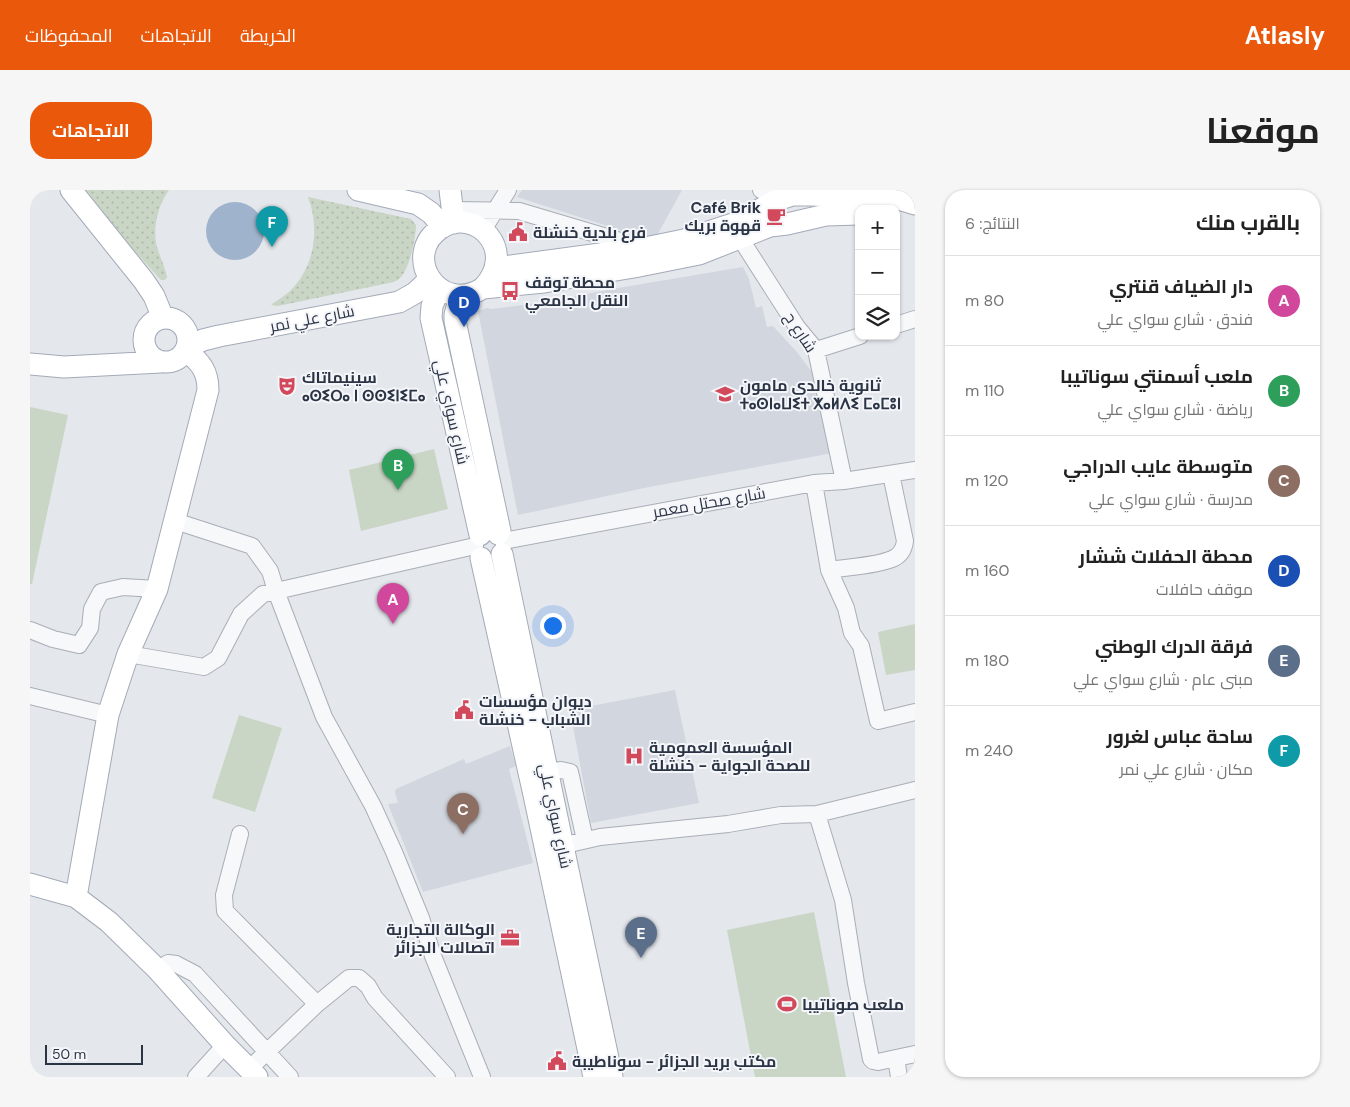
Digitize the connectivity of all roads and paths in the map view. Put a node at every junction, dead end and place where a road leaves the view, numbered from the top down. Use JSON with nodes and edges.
{"nodes":[{"id":1,"x":71,"y":190,"type":"edge"},
{"id":2,"x":358,"y":190,"type":"edge"},
{"id":3,"x":440,"y":190,"type":"edge"},
{"id":4,"x":508,"y":190,"type":"edge"},
{"id":5,"x":769,"y":195,"type":"edge"},
{"id":6,"x":418,"y":204,"type":"junction"},
{"id":7,"x":915,"y":206,"type":"edge"},
{"id":8,"x":496,"y":210,"type":"junction"},
{"id":9,"x":450,"y":212,"type":"edge"},
{"id":10,"x":900,"y":213,"type":"edge"},
{"id":11,"x":855,"y":214,"type":"edge"},
{"id":12,"x":483,"y":230,"type":"junction"},
{"id":13,"x":738,"y":231,"type":"junction"},
{"id":14,"x":645,"y":248,"type":"junction"},
{"id":15,"x":496,"y":268,"type":"junction"},
{"id":16,"x":435,"y":284,"type":"junction"},
{"id":17,"x":483,"y":288,"type":"junction"},
{"id":18,"x":460,"y":296,"type":"junction"},
{"id":19,"x":163,"y":318,"type":"junction"},
{"id":20,"x":915,"y":319,"type":"edge"},
{"id":21,"x":900,"y":324,"type":"edge"},
{"id":22,"x":855,"y":338,"type":"edge"},
{"id":23,"x":144,"y":342,"type":"junction"},
{"id":24,"x":816,"y":350,"type":"junction"},
{"id":25,"x":30,"y":354,"type":"edge"},
{"id":26,"x":176,"y":356,"type":"junction"},
{"id":27,"x":30,"y":364,"type":"edge"},
{"id":28,"x":915,"y":470,"type":"edge"},
{"id":29,"x":891,"y":474,"type":"junction"},
{"id":30,"x":844,"y":481,"type":"junction"},
{"id":31,"x":814,"y":483,"type":"junction"},
{"id":32,"x":175,"y":522,"type":"junction"},
{"id":33,"x":490,"y":545,"type":"junction"},
{"id":34,"x":829,"y":570,"type":"junction"},
{"id":35,"x":157,"y":589,"type":"junction"},
{"id":36,"x":276,"y":591,"type":"junction"},
{"id":37,"x":30,"y":630,"type":"edge"},
{"id":38,"x":128,"y":654,"type":"junction"},
{"id":39,"x":30,"y":696,"type":"edge"},
{"id":40,"x":915,"y":712,"type":"edge"},
{"id":41,"x":108,"y":715,"type":"junction"},
{"id":42,"x":547,"y":772,"type":"junction"},
{"id":43,"x":915,"y":790,"type":"edge"},
{"id":44,"x":818,"y":814,"type":"junction"},
{"id":45,"x":240,"y":834,"type":"dead end"},
{"id":46,"x":585,"y":840,"type":"junction"},
{"id":47,"x":553,"y":847,"type":"junction"},
{"id":48,"x":30,"y":884,"type":"edge"},
{"id":49,"x":76,"y":897,"type":"junction"},
{"id":50,"x":158,"y":970,"type":"junction"},
{"id":51,"x":318,"y":1004,"type":"junction"},
{"id":52,"x":225,"y":1045,"type":"junction"},
{"id":53,"x":266,"y":1052,"type":"junction"},
{"id":54,"x":915,"y":1054,"type":"edge"},
{"id":55,"x":896,"y":1058,"type":"junction"},
{"id":56,"x":253,"y":1073,"type":"edge"},
{"id":57,"x":196,"y":1077,"type":"edge"},
{"id":58,"x":290,"y":1077,"type":"edge"},
{"id":59,"x":447,"y":1077,"type":"edge"},
{"id":60,"x":482,"y":1077,"type":"edge"},
{"id":61,"x":594,"y":1077,"type":"edge"},
{"id":62,"x":612,"y":1077,"type":"edge"},
{"id":63,"x":899,"y":1077,"type":"edge"}],
"edges":[{"from":1,"to":19,"type":"main road"},
{"from":2,"to":6,"type":"main road"},
{"from":3,"to":6,"type":"main road"},
{"from":4,"to":8,"type":"street"},
{"from":5,"to":7,"type":"main road"},
{"from":5,"to":13,"type":"main road"},
{"from":6,"to":9,"type":"main road"},
{"from":7,"to":10,"type":"main road"},
{"from":8,"to":9,"type":"street"},
{"from":8,"to":12,"type":"street"},
{"from":8,"to":14,"type":"street"},
{"from":9,"to":12,"type":"main road"},
{"from":9,"to":16,"type":"main road"},
{"from":11,"to":13,"type":"main road"},
{"from":12,"to":15,"type":"main road"},
{"from":13,"to":14,"type":"main road"},
{"from":13,"to":17,"type":"main road"},
{"from":13,"to":24,"type":"street","name":"شارع ح"},
{"from":14,"to":15,"type":"main road"},
{"from":15,"to":17,"type":"main road"},
{"from":16,"to":18,"type":"main road"},
{"from":16,"to":26,"type":"main road","name":"شارع علي نمر"},
{"from":16,"to":33,"type":"main road","name":"شارع سواي علي"},
{"from":17,"to":18,"type":"main road"},
{"from":18,"to":33,"type":"main road","name":"شارع سواي علي"},
{"from":19,"to":23,"type":"main road"},
{"from":19,"to":26,"type":"main road"},
{"from":20,"to":21,"type":"street"},
{"from":22,"to":24,"type":"street"},
{"from":23,"to":25,"type":"main road"},
{"from":23,"to":26,"type":"main road"},
{"from":24,"to":30,"type":"street","name":"شارع ح"},
{"from":26,"to":27,"type":"main road","name":"شارع علي نمر"},
{"from":26,"to":32,"type":"main road"},
{"from":28,"to":29,"type":"street","name":"شارع صحتل معمر"},
{"from":29,"to":30,"type":"street","name":"شارع صحتل معمر"},
{"from":29,"to":34,"type":"street"},
{"from":30,"to":31,"type":"street","name":"شارع صحتل معمر"},
{"from":31,"to":33,"type":"street","name":"شارع صحتل معمر"},
{"from":31,"to":34,"type":"street"},
{"from":32,"to":35,"type":"main road"},
{"from":32,"to":36,"type":"street"},
{"from":33,"to":36,"type":"street","name":"شارع صحتل معمر"},
{"from":33,"to":42,"type":"main road","name":"شارع سواي علي"},
{"from":33,"to":47,"type":"main road","name":"شارع سواي علي"},
{"from":34,"to":40,"type":"street"},
{"from":35,"to":37,"type":"street"},
{"from":35,"to":38,"type":"main road"},
{"from":36,"to":38,"type":"street","name":"شارع صحتل معمر"},
{"from":36,"to":60,"type":"street"},
{"from":38,"to":41,"type":"main road"},
{"from":39,"to":41,"type":"street"},
{"from":41,"to":49,"type":"main road"},
{"from":42,"to":46,"type":"street"},
{"from":42,"to":47,"type":"main road","name":"شارع سواي علي"},
{"from":43,"to":44,"type":"street"},
{"from":44,"to":46,"type":"street"},
{"from":44,"to":55,"type":"street"},
{"from":45,"to":51,"type":"street"},
{"from":46,"to":47,"type":"street"},
{"from":47,"to":61,"type":"main road","name":"شارع سواي علي"},
{"from":47,"to":62,"type":"main road","name":"شارع سواي علي"},
{"from":48,"to":49,"type":"main road"},
{"from":49,"to":50,"type":"main road"},
{"from":50,"to":52,"type":"main road"},
{"from":50,"to":53,"type":"street"},
{"from":51,"to":53,"type":"street"},
{"from":51,"to":59,"type":"street"},
{"from":52,"to":56,"type":"main road"},
{"from":52,"to":57,"type":"street"},
{"from":53,"to":56,"type":"street"},
{"from":53,"to":58,"type":"street"},
{"from":54,"to":55,"type":"street"},
{"from":55,"to":63,"type":"street"}]}
